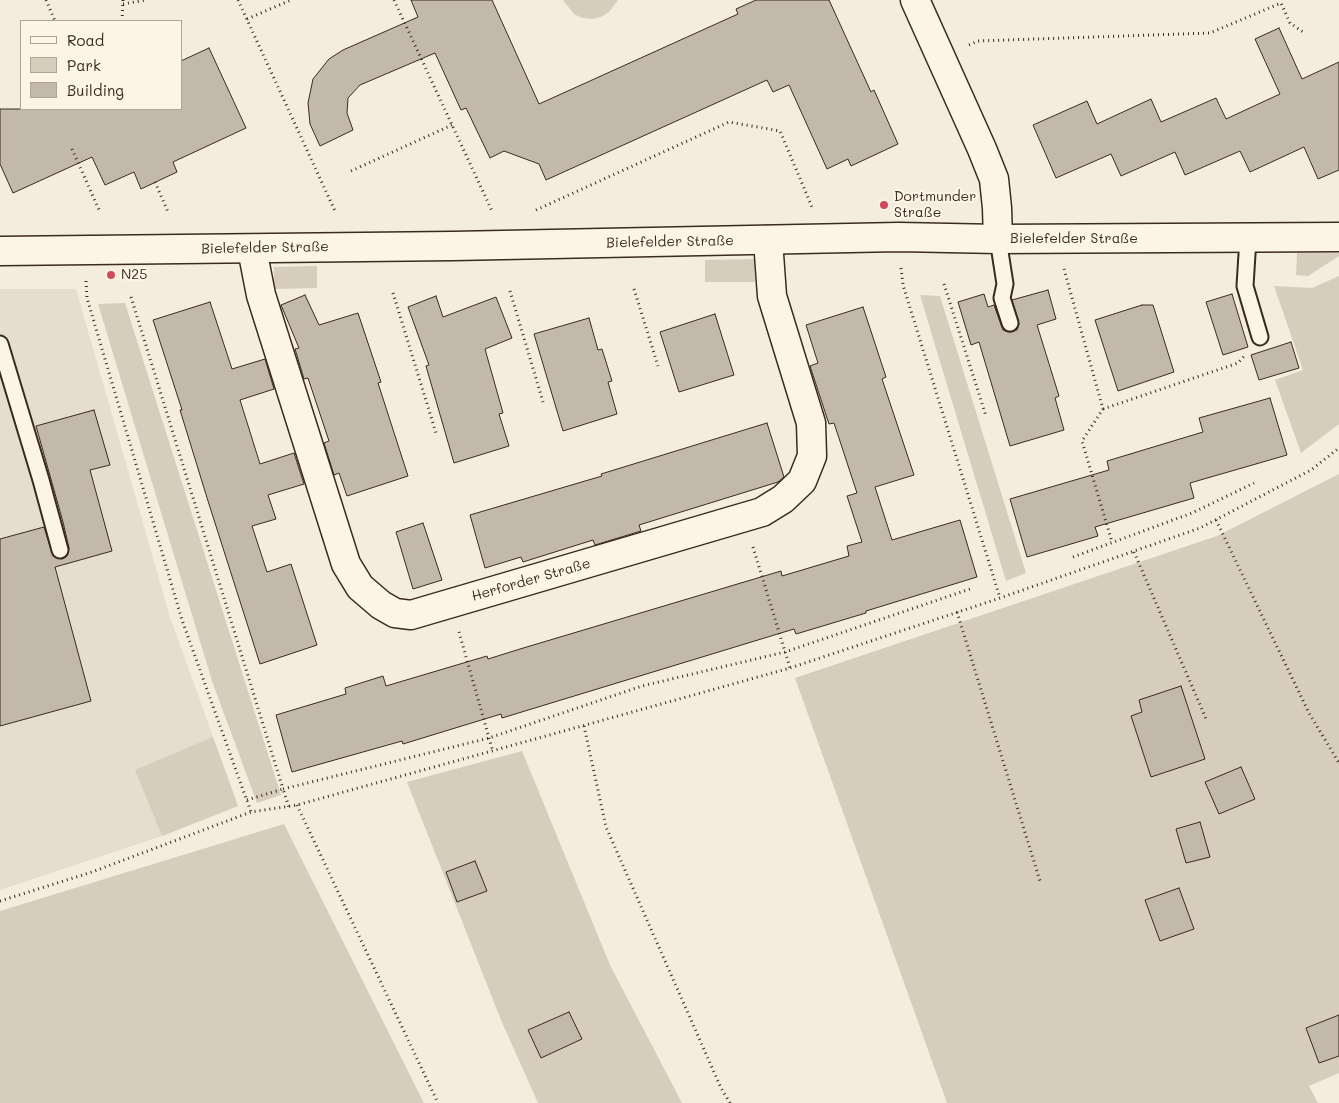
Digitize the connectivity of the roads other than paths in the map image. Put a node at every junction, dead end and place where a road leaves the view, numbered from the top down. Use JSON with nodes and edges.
{"nodes":[{"id":1,"x":915,"y":0,"type":"edge"},
{"id":2,"x":1339,"y":237,"type":"edge"},
{"id":3,"x":1248,"y":238,"type":"junction"},
{"id":4,"x":998,"y":239,"type":"junction"},
{"id":5,"x":768,"y":240,"type":"junction"},
{"id":6,"x":252,"y":249,"type":"junction"},
{"id":7,"x":0,"y":251,"type":"edge"},
{"id":8,"x":1010,"y":324,"type":"dead end"},
{"id":9,"x":1260,"y":337,"type":"road end"},
{"id":10,"x":0,"y":344,"type":"edge"},
{"id":11,"x":60,"y":550,"type":"dead end"}],
"edges":[{"from":1,"to":4,"type":"street"},
{"from":2,"to":3,"type":"street","name":"Bielefelder Straße"},
{"from":3,"to":4,"type":"street","name":"Bielefelder Straße"},
{"from":3,"to":9,"type":"lane"},
{"from":4,"to":5,"type":"street","name":"Bielefelder Straße"},
{"from":4,"to":8,"type":"lane"},
{"from":5,"to":6,"type":"street","name":"Bielefelder Straße"},
{"from":5,"to":6,"type":"street","name":"Herforder Straße"},
{"from":6,"to":7,"type":"street","name":"Bielefelder Straße"},
{"from":10,"to":11,"type":"lane"}]}
